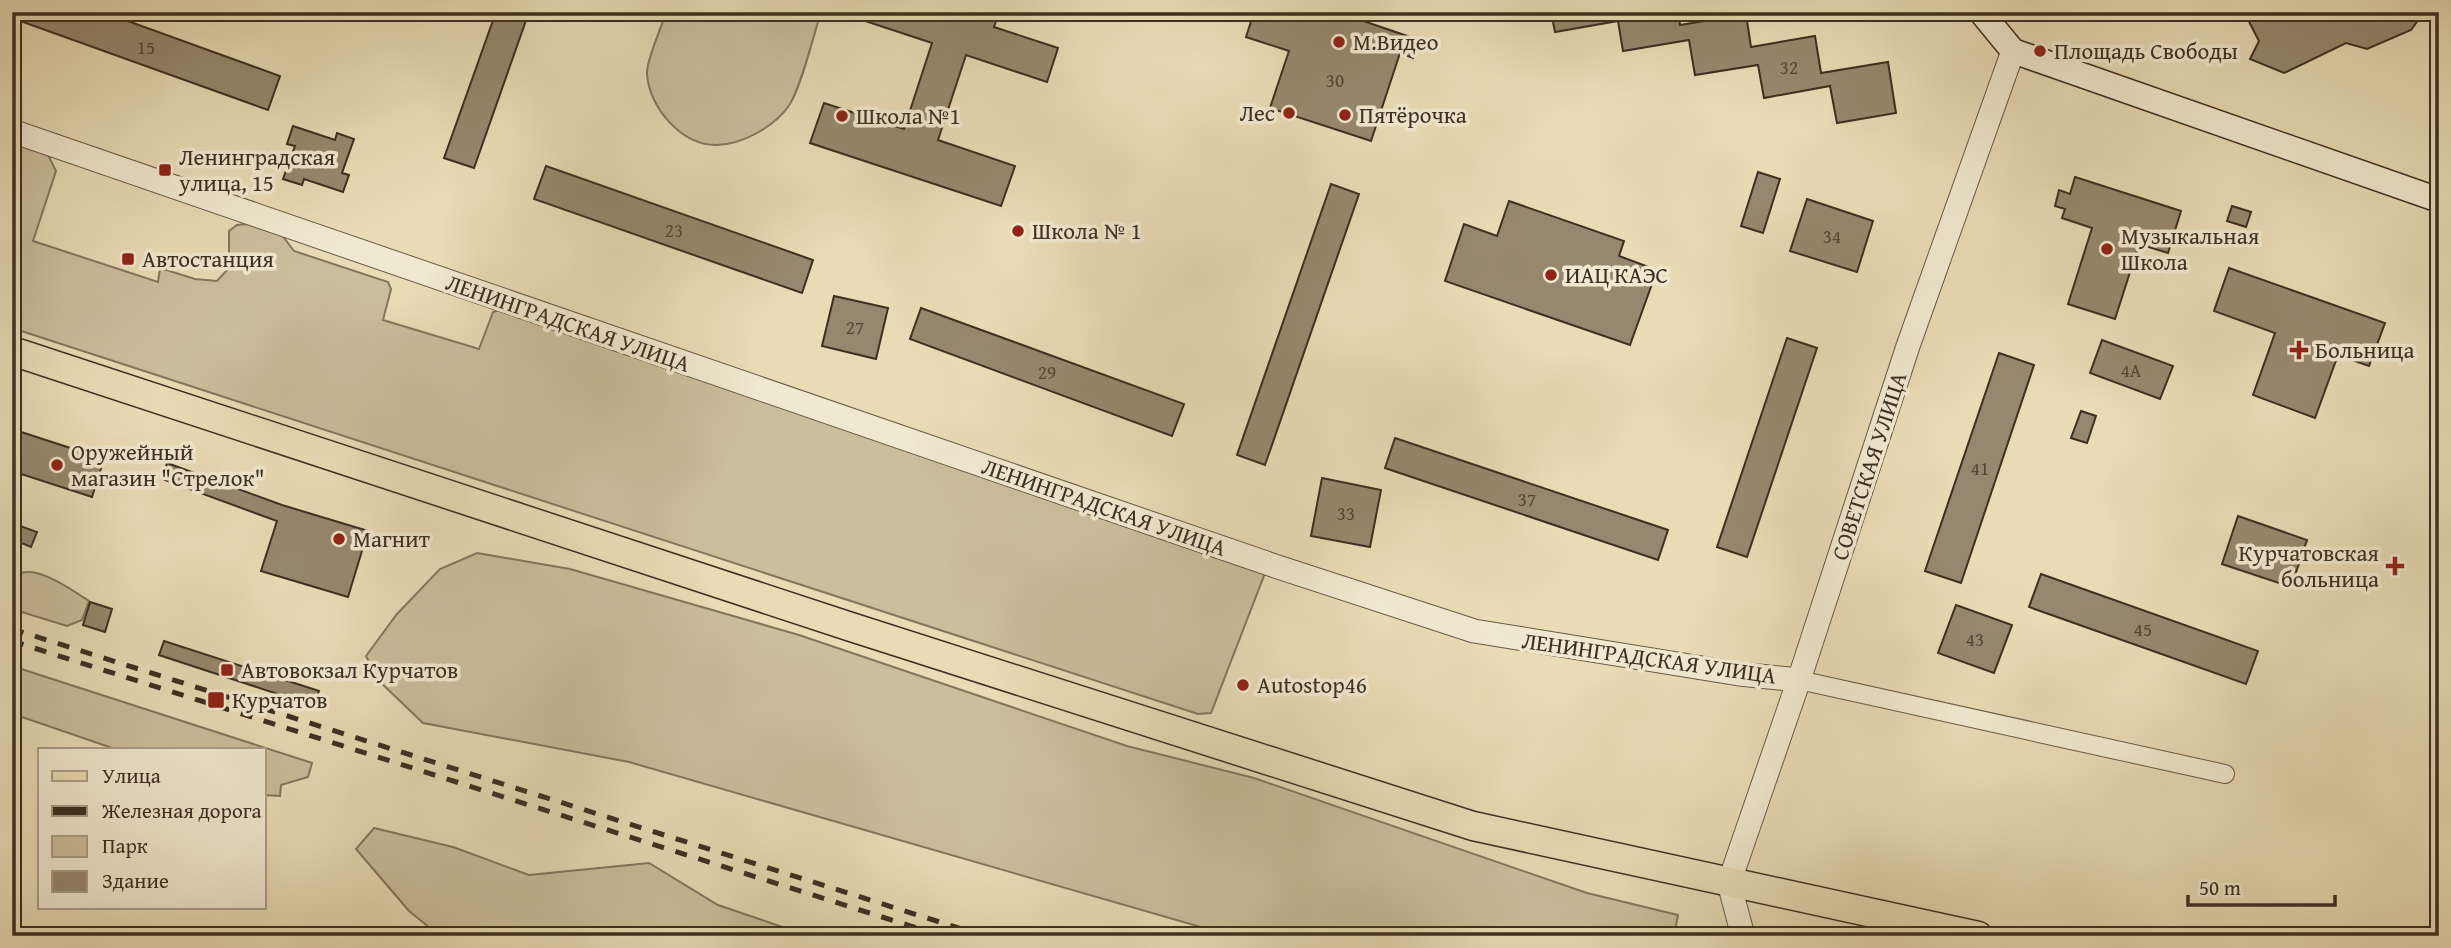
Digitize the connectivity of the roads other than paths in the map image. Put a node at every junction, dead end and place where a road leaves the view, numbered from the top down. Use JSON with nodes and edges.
{"nodes":[{"id":1,"x":1980,"y":13,"type":"edge"},
{"id":2,"x":2013,"y":51,"type":"junction"},
{"id":3,"x":12,"y":131,"type":"edge"},
{"id":4,"x":2439,"y":200,"type":"edge"},
{"id":5,"x":12,"y":351,"type":"edge"},
{"id":6,"x":1800,"y":680,"type":"junction"},
{"id":7,"x":2225,"y":774,"type":"dead end"},
{"id":8,"x":1729,"y":883,"type":"junction"},
{"id":9,"x":1743,"y":936,"type":"edge"},
{"id":10,"x":1978,"y":936,"type":"edge"}],
"edges":[{"from":1,"to":2,"type":"main road"},
{"from":2,"to":4,"type":"main road"},
{"from":2,"to":6,"type":"street","name":"СОВЕТСКАЯ УЛИЦА"},
{"from":3,"to":6,"type":"street","name":"ЛЕНИНГРАДСКАЯ УЛИЦА"},
{"from":5,"to":8,"type":"main road"},
{"from":6,"to":7,"type":"street","name":"ЛЕНИНГРАДСКАЯ УЛИЦА"},
{"from":6,"to":8,"type":"street","name":"СОВЕТСКАЯ УЛИЦА"},
{"from":8,"to":9,"type":"street"},
{"from":8,"to":10,"type":"main road"}]}
